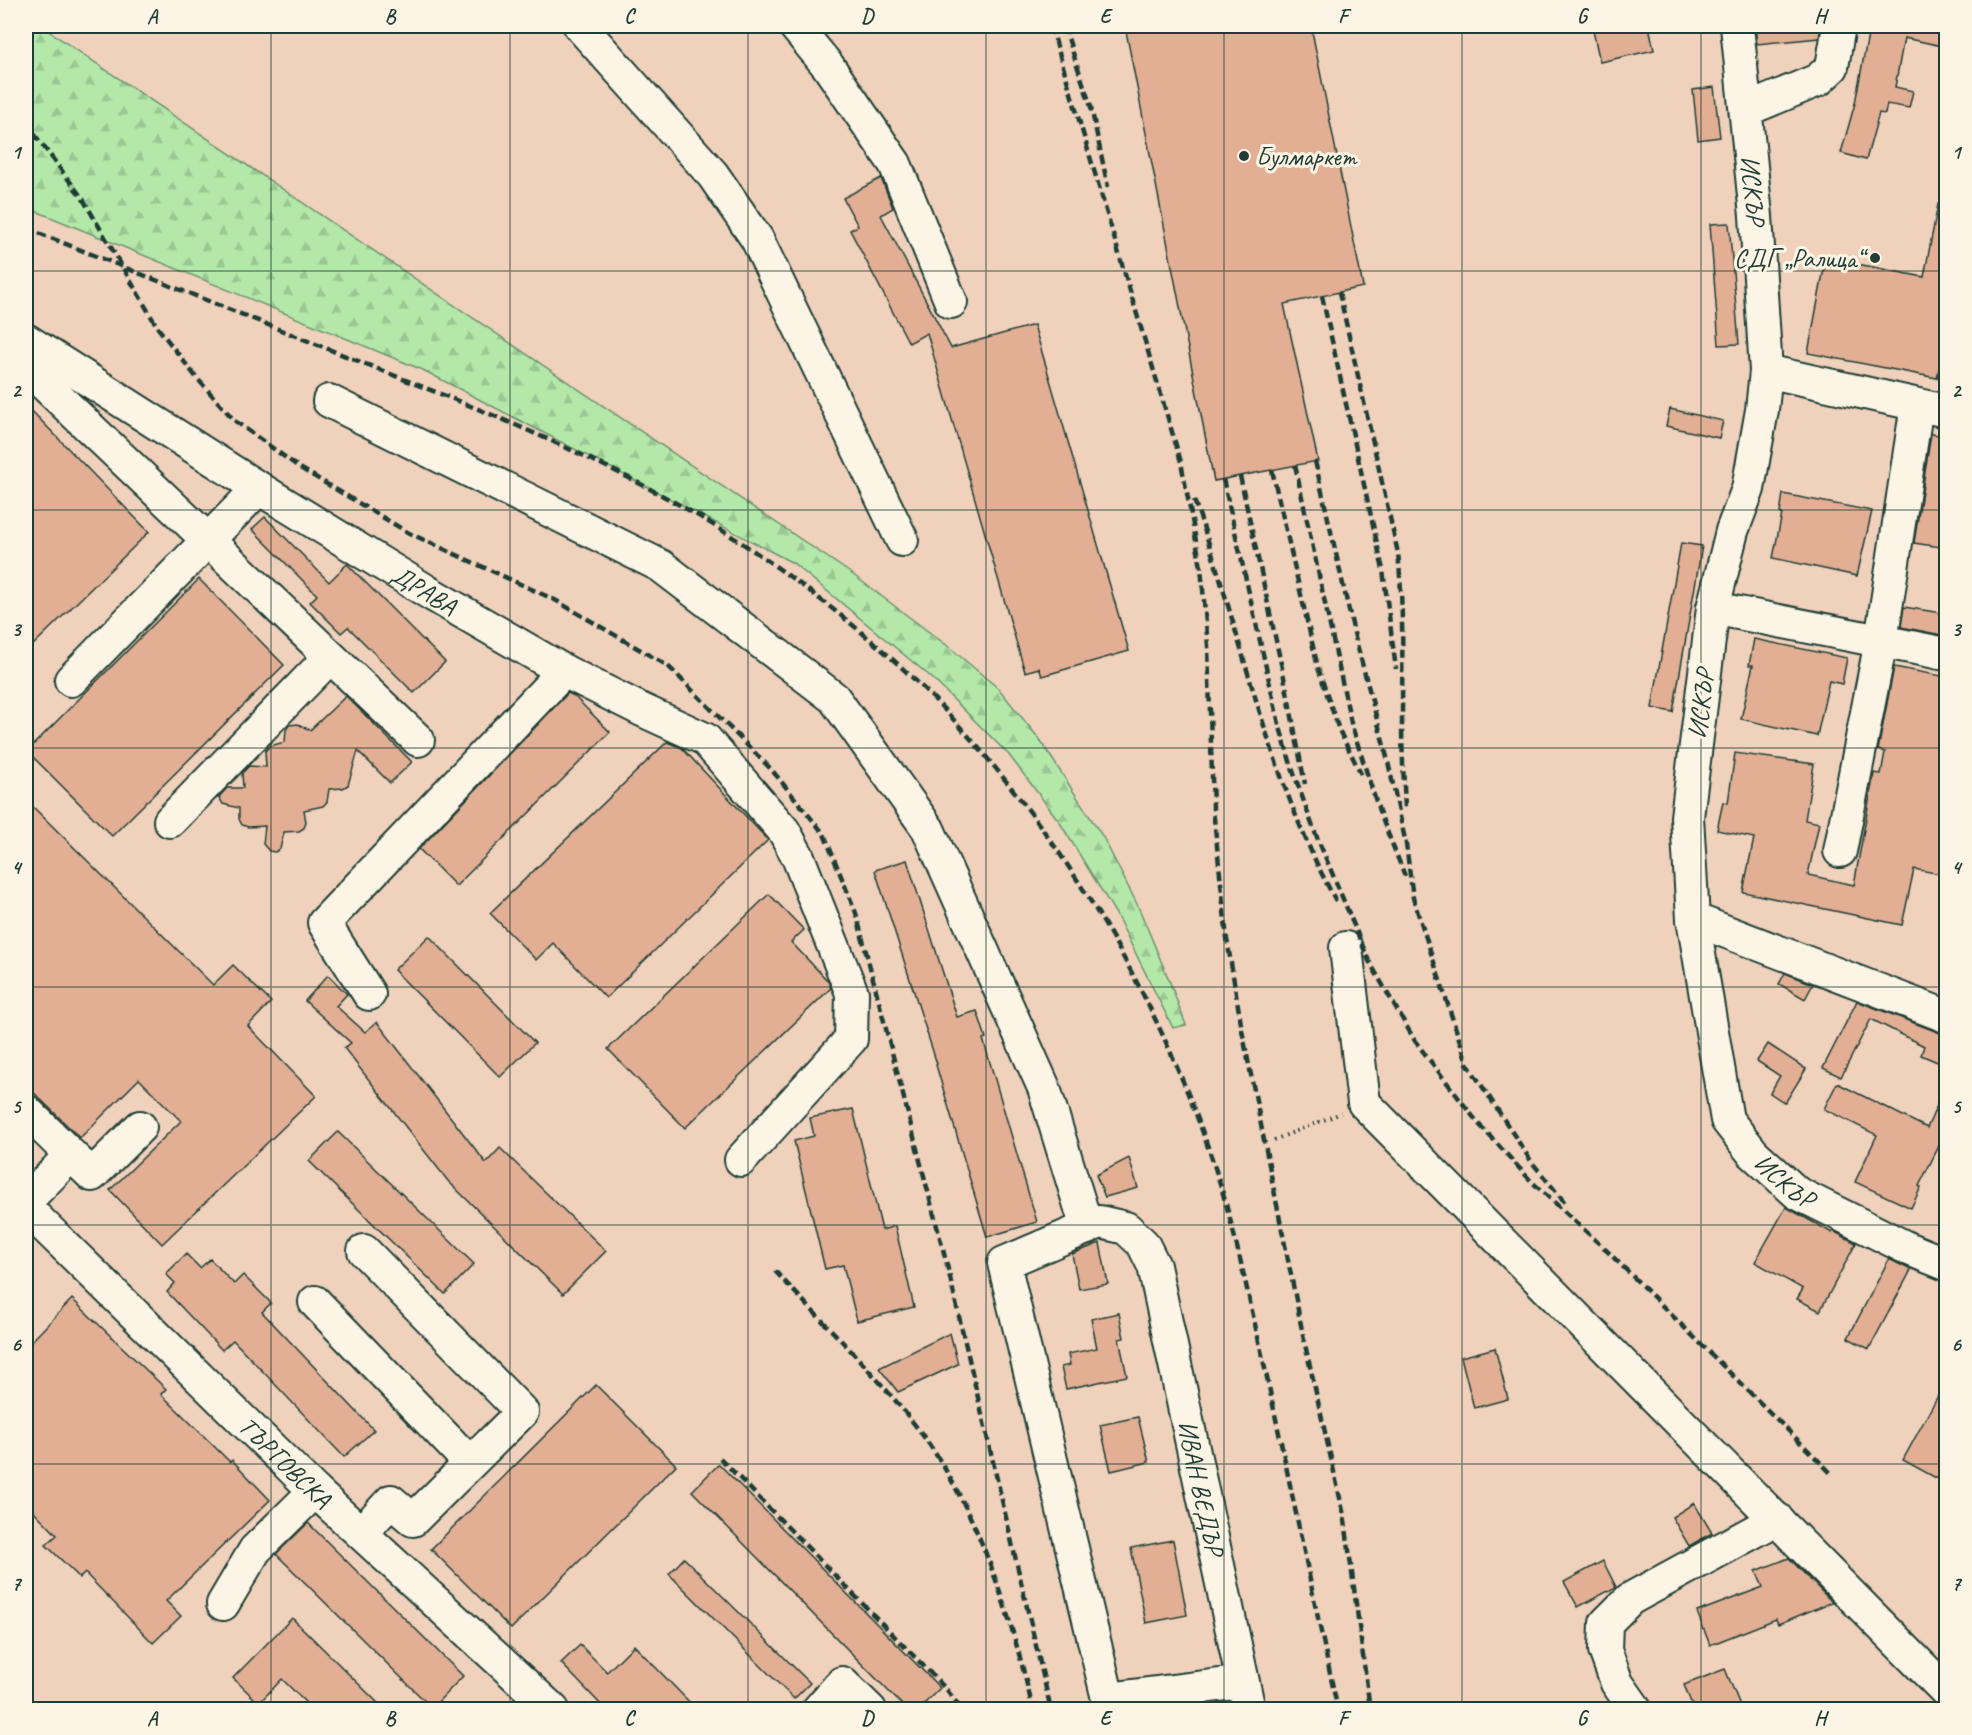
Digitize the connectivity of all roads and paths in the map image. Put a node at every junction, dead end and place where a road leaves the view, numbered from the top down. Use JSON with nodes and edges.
{"nodes":[{"id":1,"x":580,"y":26,"type":"edge"},
{"id":2,"x":795,"y":26,"type":"edge"},
{"id":3,"x":1737,"y":26,"type":"edge"},
{"id":4,"x":1839,"y":26,"type":"edge"},
{"id":5,"x":1746,"y":110,"type":"junction"},
{"id":6,"x":951,"y":302,"type":"dead end"},
{"id":7,"x":26,"y":340,"type":"edge"},
{"id":8,"x":26,"y":367,"type":"edge"},
{"id":9,"x":1766,"y":371,"type":"junction"},
{"id":10,"x":329,"y":400,"type":"dead end"},
{"id":11,"x":1932,"y":408,"type":"edge"},
{"id":12,"x":259,"y":488,"type":"junction"},
{"id":13,"x":208,"y":540,"type":"junction"},
{"id":14,"x":902,"y":540,"type":"dead end"},
{"id":15,"x":1713,"y":608,"type":"junction"},
{"id":16,"x":1881,"y":641,"type":"junction"},
{"id":17,"x":1947,"y":654,"type":"edge"},
{"id":18,"x":330,"y":657,"type":"junction"},
{"id":19,"x":564,"y":671,"type":"junction"},
{"id":20,"x":71,"y":680,"type":"dead end"},
{"id":21,"x":418,"y":740,"type":"dead end"},
{"id":22,"x":170,"y":821,"type":"dead end"},
{"id":23,"x":1840,"y":851,"type":"dead end"},
{"id":24,"x":1693,"y":919,"type":"junction"},
{"id":25,"x":1346,"y":948,"type":"dead end"},
{"id":26,"x":369,"y":994,"type":"dead end"},
{"id":27,"x":1947,"y":1016,"type":"edge"},
{"id":28,"x":1364,"y":1103,"type":"junction"},
{"id":29,"x":26,"y":1111,"type":"edge"},
{"id":30,"x":140,"y":1127,"type":"dead end"},
{"id":31,"x":1274,"y":1140,"type":"dead end"},
{"id":32,"x":71,"y":1155,"type":"junction"},
{"id":33,"x":741,"y":1160,"type":"dead end"},
{"id":34,"x":27,"y":1209,"type":"edge"},
{"id":35,"x":1087,"y":1228,"type":"junction"},
{"id":36,"x":363,"y":1251,"type":"dead end"},
{"id":37,"x":1947,"y":1264,"type":"edge"},
{"id":38,"x":315,"y":1302,"type":"dead end"},
{"id":39,"x":470,"y":1463,"type":"junction"},
{"id":40,"x":315,"y":1491,"type":"junction"},
{"id":41,"x":1777,"y":1519,"type":"junction"},
{"id":42,"x":362,"y":1533,"type":"junction"},
{"id":43,"x":223,"y":1604,"type":"dead end"},
{"id":44,"x":1947,"y":1691,"type":"edge"},
{"id":45,"x":1246,"y":1696,"type":"edge"},
{"id":46,"x":553,"y":1710,"type":"edge"},
{"id":47,"x":818,"y":1710,"type":"edge"},
{"id":48,"x":870,"y":1710,"type":"edge"},
{"id":49,"x":1636,"y":1710,"type":"edge"}],
"edges":[{"from":1,"to":14,"type":"street"},
{"from":2,"to":6,"type":"street"},
{"from":3,"to":5,"type":"street","name":"ИСКЪР"},
{"from":4,"to":5,"type":"street"},
{"from":5,"to":9,"type":"street","name":"ИСКЪР"},
{"from":7,"to":12,"type":"street","name":"ДРАВА"},
{"from":8,"to":13,"type":"street"},
{"from":9,"to":11,"type":"street"},
{"from":9,"to":15,"type":"street","name":"ИСКЪР"},
{"from":10,"to":35,"type":"street"},
{"from":11,"to":16,"type":"street"},
{"from":12,"to":13,"type":"street"},
{"from":12,"to":19,"type":"street","name":"ДРАВА"},
{"from":13,"to":18,"type":"street"},
{"from":13,"to":20,"type":"street"},
{"from":15,"to":16,"type":"street"},
{"from":15,"to":24,"type":"street","name":"ИСКЪР"},
{"from":16,"to":17,"type":"street"},
{"from":16,"to":23,"type":"street"},
{"from":18,"to":21,"type":"street"},
{"from":18,"to":22,"type":"street"},
{"from":19,"to":26,"type":"street"},
{"from":19,"to":33,"type":"street","name":"ДРАВА"},
{"from":24,"to":27,"type":"street"},
{"from":24,"to":37,"type":"street","name":"ИСКЪР"},
{"from":25,"to":28,"type":"street"},
{"from":28,"to":31,"type":"path"},
{"from":28,"to":41,"type":"street"},
{"from":29,"to":32,"type":"street"},
{"from":30,"to":32,"type":"street"},
{"from":32,"to":34,"type":"street"},
{"from":34,"to":40,"type":"street","name":"ТЪРГОВСКА"},
{"from":35,"to":45,"type":"street","name":"ИВАН ВЕДЪР"},
{"from":35,"to":45,"type":"street","name":"ИВАН ВЕДЪР"},
{"from":36,"to":39,"type":"street"},
{"from":38,"to":39,"type":"street"},
{"from":39,"to":42,"type":"street"},
{"from":40,"to":42,"type":"street","name":"ТЪРГОВСКА"},
{"from":40,"to":43,"type":"street"},
{"from":41,"to":44,"type":"street"},
{"from":41,"to":49,"type":"street"},
{"from":42,"to":46,"type":"street","name":"ТЪРГОВСКА"},
{"from":47,"to":48,"type":"street"}]}
